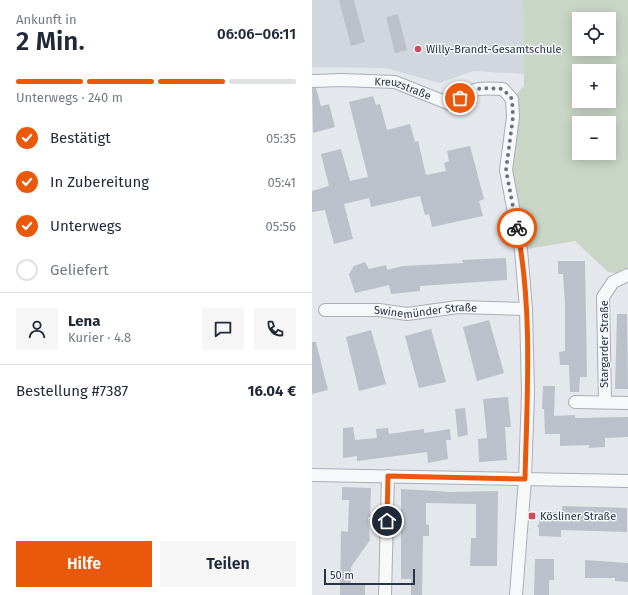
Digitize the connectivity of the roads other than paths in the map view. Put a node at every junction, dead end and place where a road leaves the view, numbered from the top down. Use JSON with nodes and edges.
{"nodes":[{"id":1,"x":312,"y":81,"type":"edge"},
{"id":2,"x":628,"y":275,"type":"edge"},
{"id":3,"x":526,"y":309,"type":"junction"},
{"id":4,"x":325,"y":310,"type":"dead end"},
{"id":5,"x":575,"y":402,"type":"dead end"},
{"id":6,"x":605,"y":402,"type":"junction"},
{"id":7,"x":628,"y":403,"type":"edge"},
{"id":8,"x":312,"y":475,"type":"edge"},
{"id":9,"x":388,"y":476,"type":"junction"},
{"id":10,"x":525,"y":479,"type":"junction"},
{"id":11,"x":628,"y":481,"type":"edge"},
{"id":12,"x":385,"y":595,"type":"edge"},
{"id":13,"x":516,"y":595,"type":"edge"}],
"edges":[{"from":1,"to":3,"type":"street","name":"Kreuzstraße"},
{"from":2,"to":6,"type":"street","name":"Stargarder Straße"},
{"from":3,"to":4,"type":"street","name":"Swinemünder Straße"},
{"from":3,"to":10,"type":"street","name":"Kreuzstraße"},
{"from":5,"to":6,"type":"street","name":"Stargarder Straße"},
{"from":6,"to":7,"type":"street","name":"Stargarder Straße"},
{"from":8,"to":9,"type":"street"},
{"from":9,"to":10,"type":"street"},
{"from":9,"to":12,"type":"street"},
{"from":10,"to":11,"type":"street"},
{"from":10,"to":13,"type":"street","name":"Kreuzstraße"}]}
